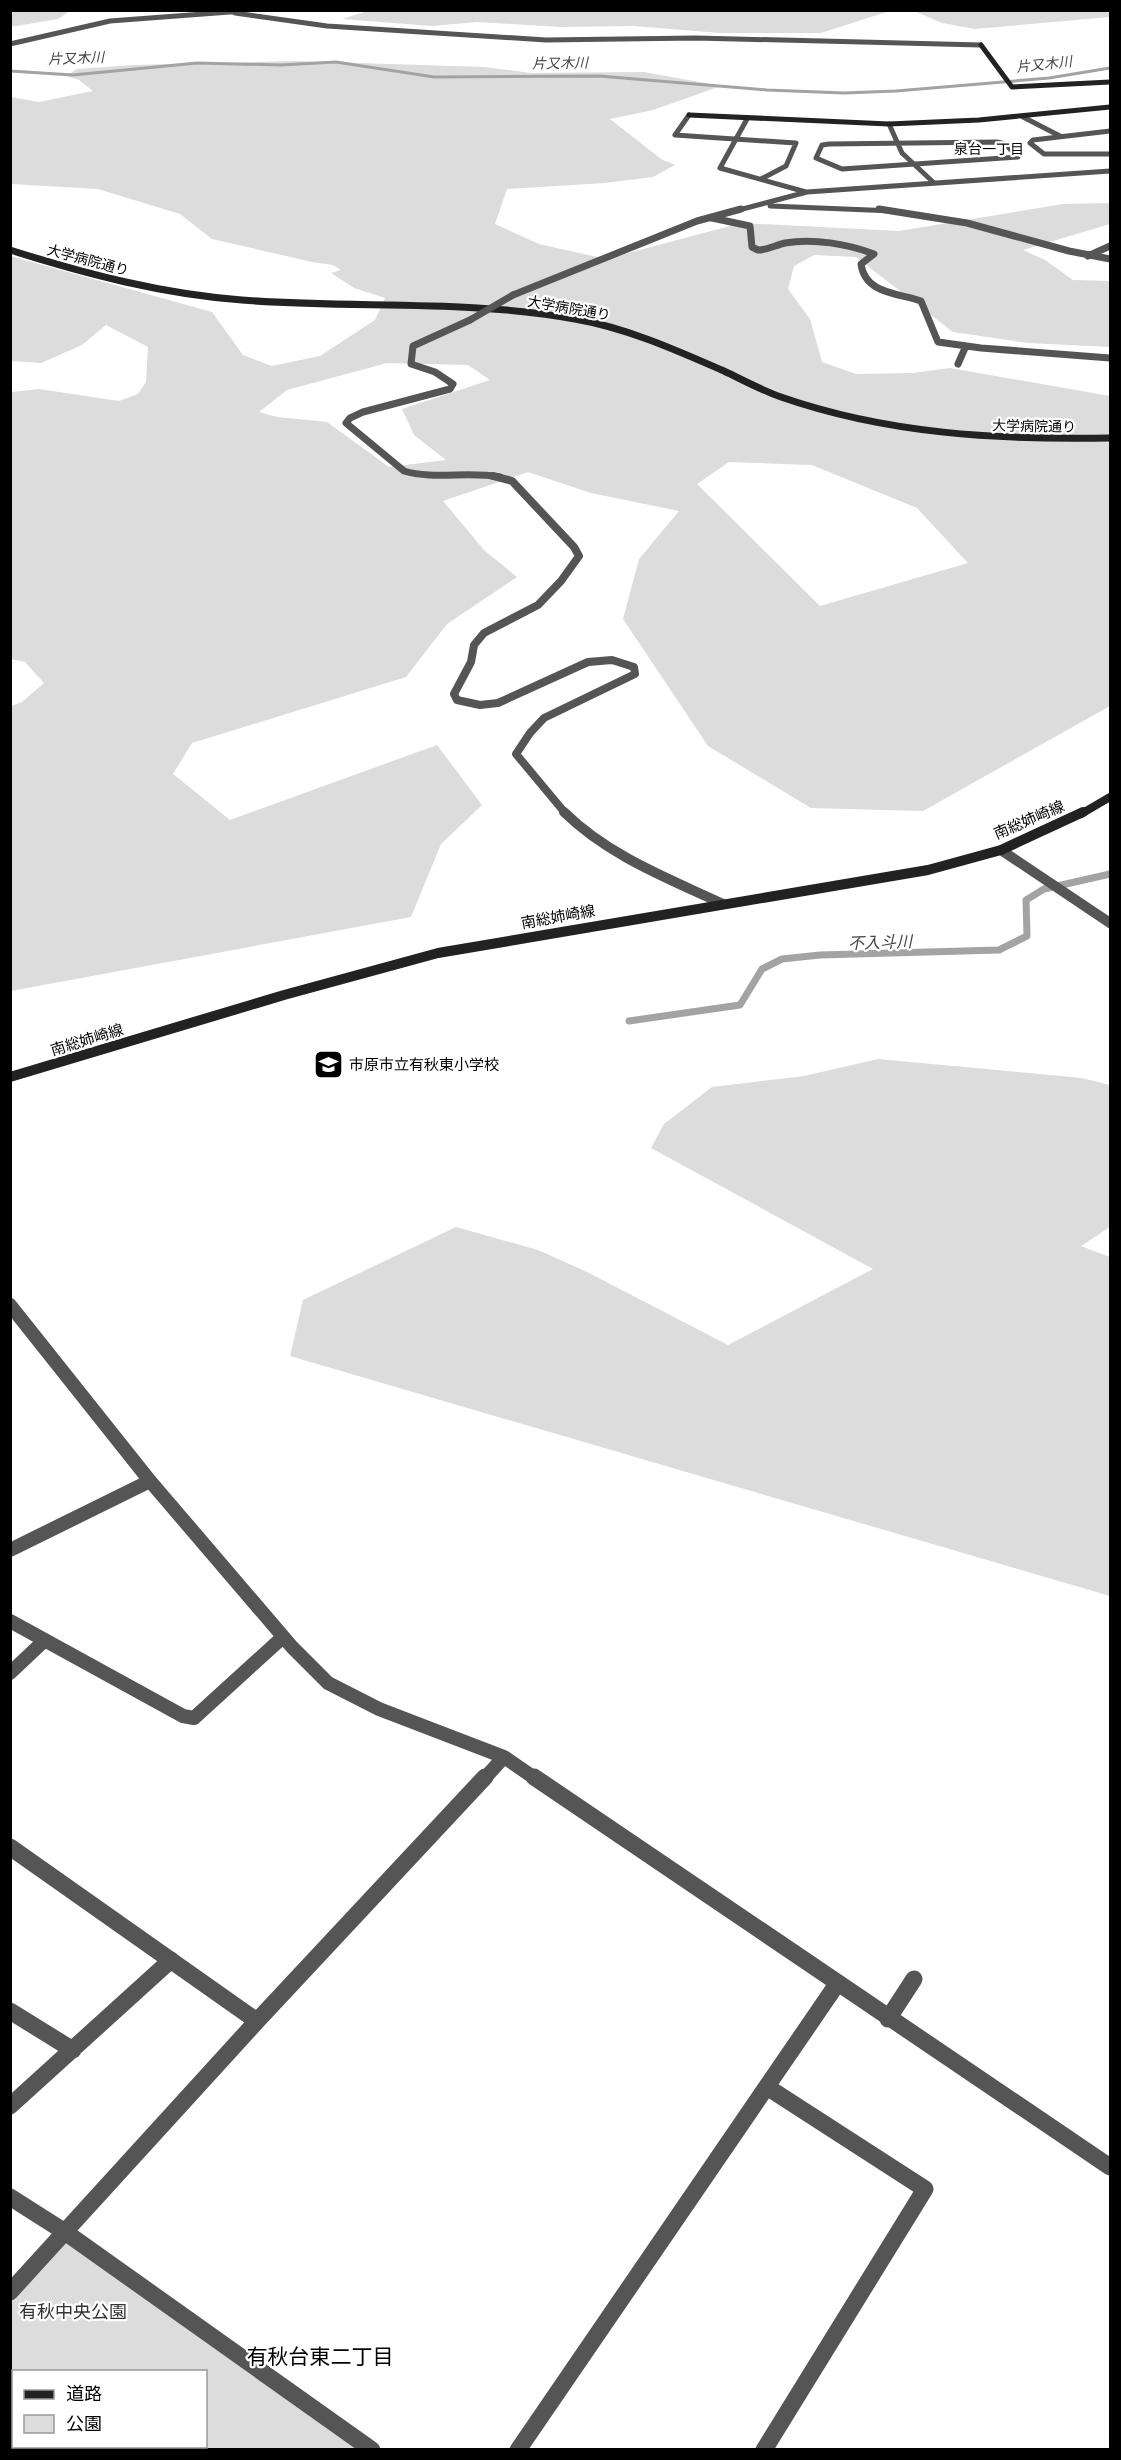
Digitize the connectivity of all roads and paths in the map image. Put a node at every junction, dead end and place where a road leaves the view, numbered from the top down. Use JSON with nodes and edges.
{"nodes":[{"id":1,"x":248,"y":10,"type":"edge"},
{"id":2,"x":235,"y":13,"type":"junction"},
{"id":3,"x":10,"y":44,"type":"edge"},
{"id":4,"x":1110,"y":81,"type":"edge"},
{"id":5,"x":1110,"y":107,"type":"edge"},
{"id":6,"x":1023,"y":117,"type":"junction"},
{"id":7,"x":747,"y":119,"type":"junction"},
{"id":8,"x":889,"y":124,"type":"junction"},
{"id":9,"x":1110,"y":131,"type":"edge"},
{"id":10,"x":1061,"y":137,"type":"junction"},
{"id":11,"x":736,"y":139,"type":"junction"},
{"id":12,"x":897,"y":143,"type":"junction"},
{"id":13,"x":1110,"y":154,"type":"edge"},
{"id":14,"x":912,"y":164,"type":"junction"},
{"id":15,"x":1110,"y":171,"type":"edge"},
{"id":16,"x":761,"y":178,"type":"junction"},
{"id":17,"x":933,"y":182,"type":"junction"},
{"id":18,"x":807,"y":192,"type":"junction"},
{"id":19,"x":754,"y":205,"type":"junction"},
{"id":20,"x":708,"y":217,"type":"junction"},
{"id":21,"x":1110,"y":246,"type":"edge"},
{"id":22,"x":10,"y":250,"type":"edge"},
{"id":23,"x":1087,"y":256,"type":"junction"},
{"id":24,"x":1110,"y":259,"type":"edge"},
{"id":25,"x":965,"y":348,"type":"junction"},
{"id":26,"x":1110,"y":358,"type":"edge"},
{"id":27,"x":958,"y":364,"type":"dead end"},
{"id":28,"x":1110,"y":438,"type":"edge"},
{"id":29,"x":1110,"y":797,"type":"edge"},
{"id":30,"x":1001,"y":850,"type":"junction"},
{"id":31,"x":723,"y":904,"type":"junction"},
{"id":32,"x":1110,"y":923,"type":"edge"},
{"id":33,"x":10,"y":1077,"type":"edge"},
{"id":34,"x":10,"y":1305,"type":"edge"},
{"id":35,"x":150,"y":1481,"type":"junction"},
{"id":36,"x":10,"y":1550,"type":"edge"},
{"id":37,"x":10,"y":1620,"type":"edge"},
{"id":38,"x":283,"y":1637,"type":"junction"},
{"id":39,"x":45,"y":1640,"type":"junction"},
{"id":40,"x":10,"y":1673,"type":"edge"},
{"id":41,"x":504,"y":1757,"type":"junction"},
{"id":42,"x":10,"y":1847,"type":"edge"},
{"id":43,"x":171,"y":1960,"type":"junction"},
{"id":44,"x":914,"y":1979,"type":"dead end"},
{"id":45,"x":837,"y":1984,"type":"junction"},
{"id":46,"x":10,"y":2011,"type":"edge"},
{"id":47,"x":888,"y":2019,"type":"junction"},
{"id":48,"x":257,"y":2021,"type":"junction"},
{"id":49,"x":73,"y":2050,"type":"junction"},
{"id":50,"x":767,"y":2086,"type":"junction"},
{"id":51,"x":10,"y":2106,"type":"edge"},
{"id":52,"x":1110,"y":2167,"type":"edge"},
{"id":53,"x":10,"y":2197,"type":"edge"},
{"id":54,"x":65,"y":2232,"type":"junction"},
{"id":55,"x":10,"y":2292,"type":"edge"},
{"id":56,"x":372,"y":2450,"type":"edge"},
{"id":57,"x":518,"y":2450,"type":"edge"},
{"id":58,"x":764,"y":2450,"type":"edge"}],
"edges":[{"from":1,"to":2,"type":"street"},
{"from":2,"to":3,"type":"street"},
{"from":2,"to":4,"type":"street"},
{"from":5,"to":6,"type":"street"},
{"from":6,"to":8,"type":"street"},
{"from":6,"to":10,"type":"street"},
{"from":7,"to":8,"type":"street"},
{"from":7,"to":11,"type":"street"},
{"from":7,"to":11,"type":"street"},
{"from":8,"to":12,"type":"street"},
{"from":9,"to":10,"type":"street"},
{"from":10,"to":13,"type":"street"},
{"from":11,"to":16,"type":"street"},
{"from":11,"to":16,"type":"street"},
{"from":12,"to":14,"type":"street"},
{"from":12,"to":14,"type":"street"},
{"from":12,"to":14,"type":"street"},
{"from":14,"to":17,"type":"street"},
{"from":15,"to":17,"type":"street"},
{"from":16,"to":18,"type":"street"},
{"from":17,"to":18,"type":"street"},
{"from":18,"to":19,"type":"street"},
{"from":19,"to":20,"type":"street"},
{"from":19,"to":23,"type":"street"},
{"from":20,"to":25,"type":"street"},
{"from":20,"to":31,"type":"street","bridge":true},
{"from":21,"to":23,"type":"street"},
{"from":22,"to":28,"type":"street","name":"大学病院通り"},
{"from":23,"to":24,"type":"street"},
{"from":25,"to":26,"type":"street"},
{"from":25,"to":27,"type":"street"},
{"from":29,"to":30,"type":"street","name":"南総姉崎線"},
{"from":30,"to":31,"type":"street","name":"南総姉崎線"},
{"from":30,"to":32,"type":"street"},
{"from":31,"to":33,"type":"street","name":"南総姉崎線"},
{"from":34,"to":35,"type":"street"},
{"from":35,"to":36,"type":"street"},
{"from":35,"to":38,"type":"street"},
{"from":37,"to":39,"type":"street"},
{"from":38,"to":39,"type":"street"},
{"from":38,"to":41,"type":"street"},
{"from":39,"to":40,"type":"street"},
{"from":41,"to":45,"type":"street"},
{"from":41,"to":48,"type":"street"},
{"from":42,"to":43,"type":"street"},
{"from":43,"to":48,"type":"street"},
{"from":43,"to":49,"type":"street"},
{"from":44,"to":47,"type":"street"},
{"from":45,"to":47,"type":"street"},
{"from":45,"to":50,"type":"street"},
{"from":46,"to":49,"type":"street"},
{"from":47,"to":52,"type":"street"},
{"from":48,"to":54,"type":"street"},
{"from":49,"to":51,"type":"street"},
{"from":50,"to":57,"type":"street"},
{"from":50,"to":58,"type":"street"},
{"from":53,"to":54,"type":"street"},
{"from":54,"to":55,"type":"street"},
{"from":54,"to":56,"type":"street"}]}
